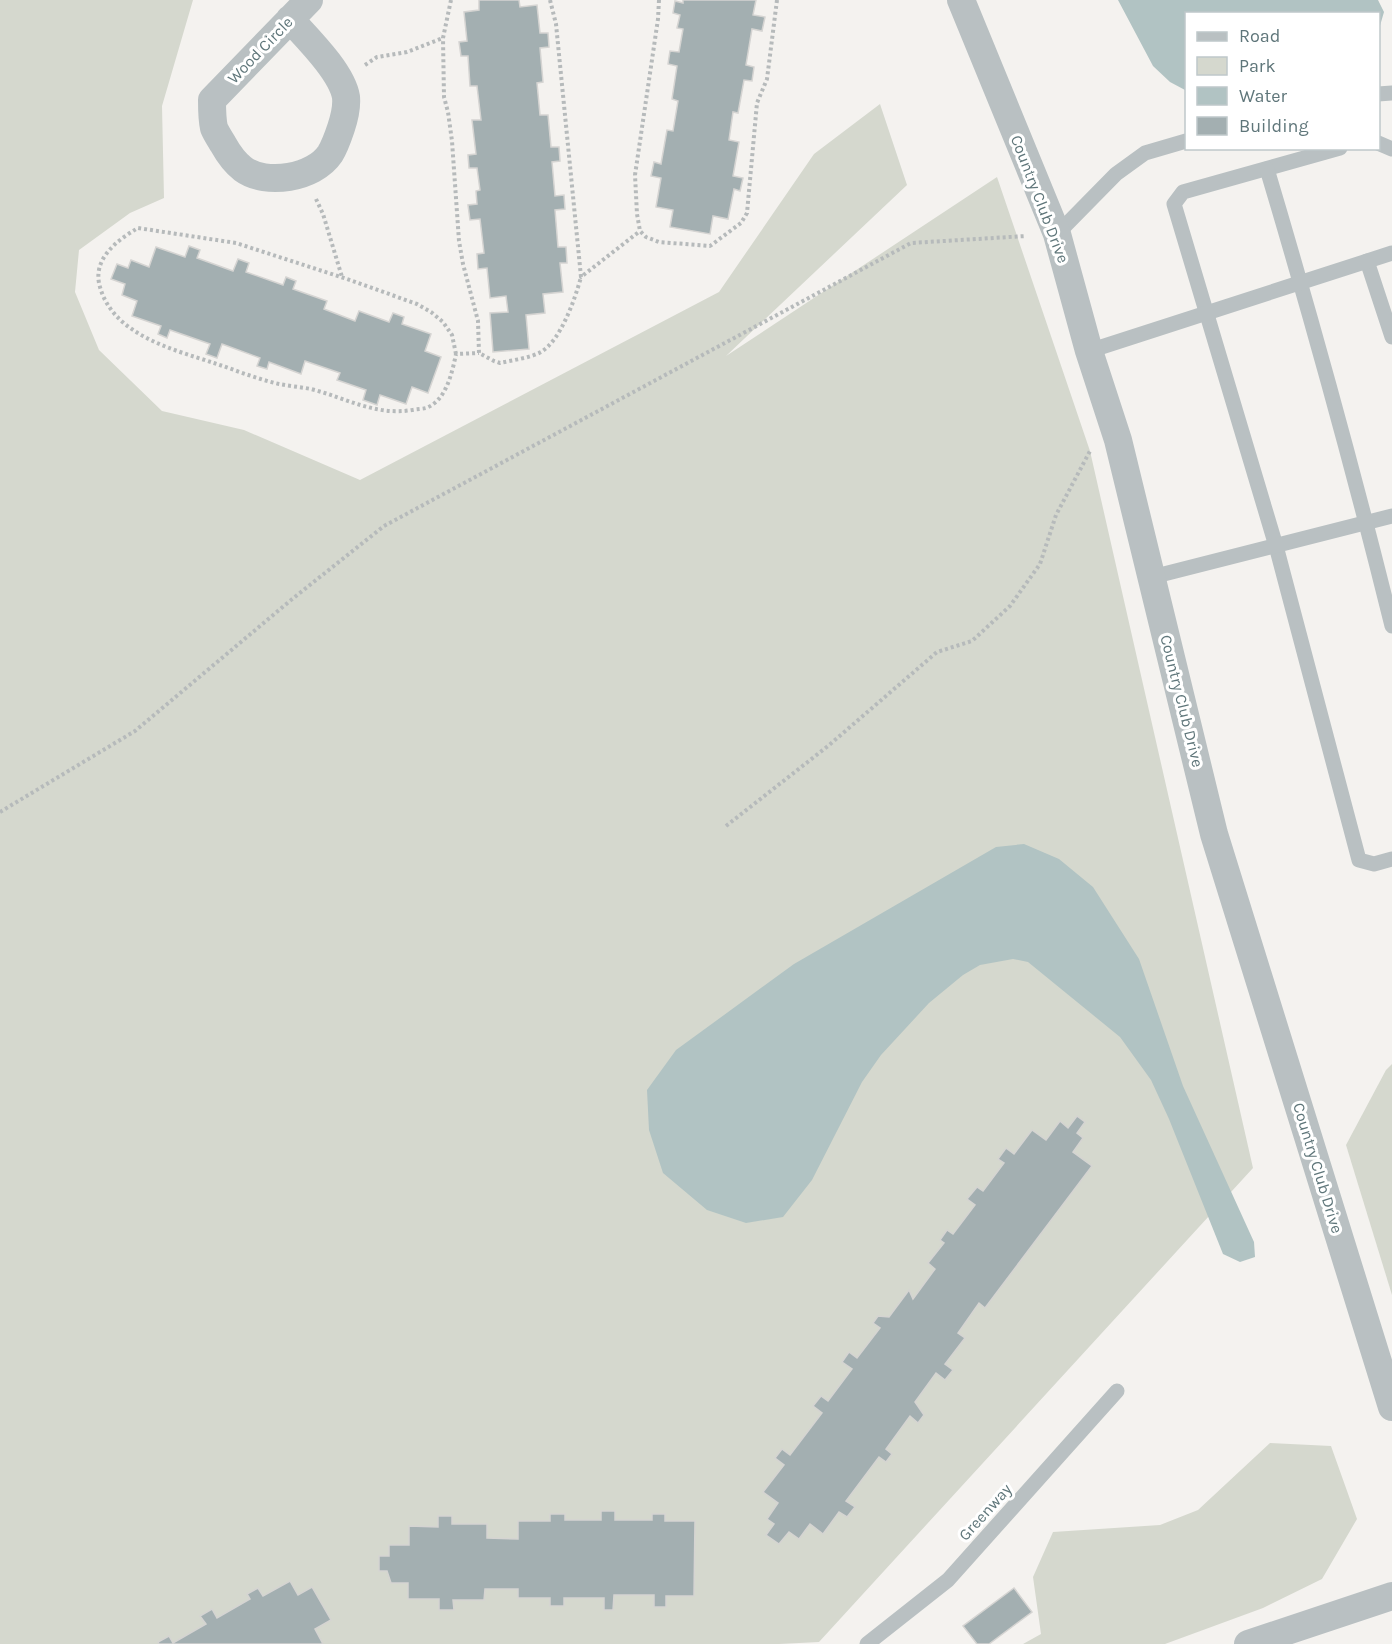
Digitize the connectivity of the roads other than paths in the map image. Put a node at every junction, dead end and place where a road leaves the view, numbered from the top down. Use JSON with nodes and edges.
{"nodes":[{"id":1,"x":961,"y":0,"type":"edge"},
{"id":2,"x":299,"y":9,"type":"edge"},
{"id":3,"x":1185,"y":141,"type":"edge"},
{"id":4,"x":1333,"y":150,"type":"edge"},
{"id":5,"x":1267,"y":169,"type":"junction"},
{"id":6,"x":1057,"y":234,"type":"junction"},
{"id":7,"x":1392,"y":253,"type":"edge"},
{"id":8,"x":1367,"y":261,"type":"junction"},
{"id":9,"x":1300,"y":283,"type":"junction"},
{"id":10,"x":1207,"y":313,"type":"junction"},
{"id":11,"x":1392,"y":337,"type":"edge"},
{"id":12,"x":1089,"y":351,"type":"junction"},
{"id":13,"x":1392,"y":516,"type":"edge"},
{"id":14,"x":1366,"y":522,"type":"junction"},
{"id":15,"x":1276,"y":546,"type":"junction"},
{"id":16,"x":1152,"y":577,"type":"junction"},
{"id":17,"x":1392,"y":626,"type":"edge"},
{"id":18,"x":1392,"y":859,"type":"edge"},
{"id":19,"x":1117,"y":1391,"type":"dead end"},
{"id":20,"x":1392,"y":1407,"type":"edge"},
{"id":21,"x":1392,"y":1596,"type":"edge"},
{"id":22,"x":867,"y":1644,"type":"edge"},
{"id":23,"x":1248,"y":1644,"type":"edge"}],
"edges":[{"from":1,"to":6,"type":"street","name":"Country Club Drive"},
{"from":2,"to":2,"type":"street","name":"Wood Circle"},
{"from":3,"to":6,"type":"lane"},
{"from":4,"to":5,"type":"lane"},
{"from":5,"to":9,"type":"lane"},
{"from":5,"to":10,"type":"lane"},
{"from":6,"to":12,"type":"street","name":"Country Club Drive"},
{"from":7,"to":8,"type":"lane"},
{"from":8,"to":9,"type":"lane"},
{"from":8,"to":11,"type":"lane"},
{"from":9,"to":10,"type":"lane"},
{"from":9,"to":14,"type":"lane"},
{"from":10,"to":12,"type":"lane"},
{"from":10,"to":15,"type":"lane"},
{"from":12,"to":16,"type":"street","name":"Country Club Drive"},
{"from":13,"to":14,"type":"lane"},
{"from":14,"to":15,"type":"lane"},
{"from":14,"to":17,"type":"lane"},
{"from":15,"to":16,"type":"lane"},
{"from":15,"to":18,"type":"lane"},
{"from":16,"to":20,"type":"street","name":"Country Club Drive"},
{"from":19,"to":22,"type":"lane","name":"Greenway"},
{"from":21,"to":23,"type":"street"}]}
